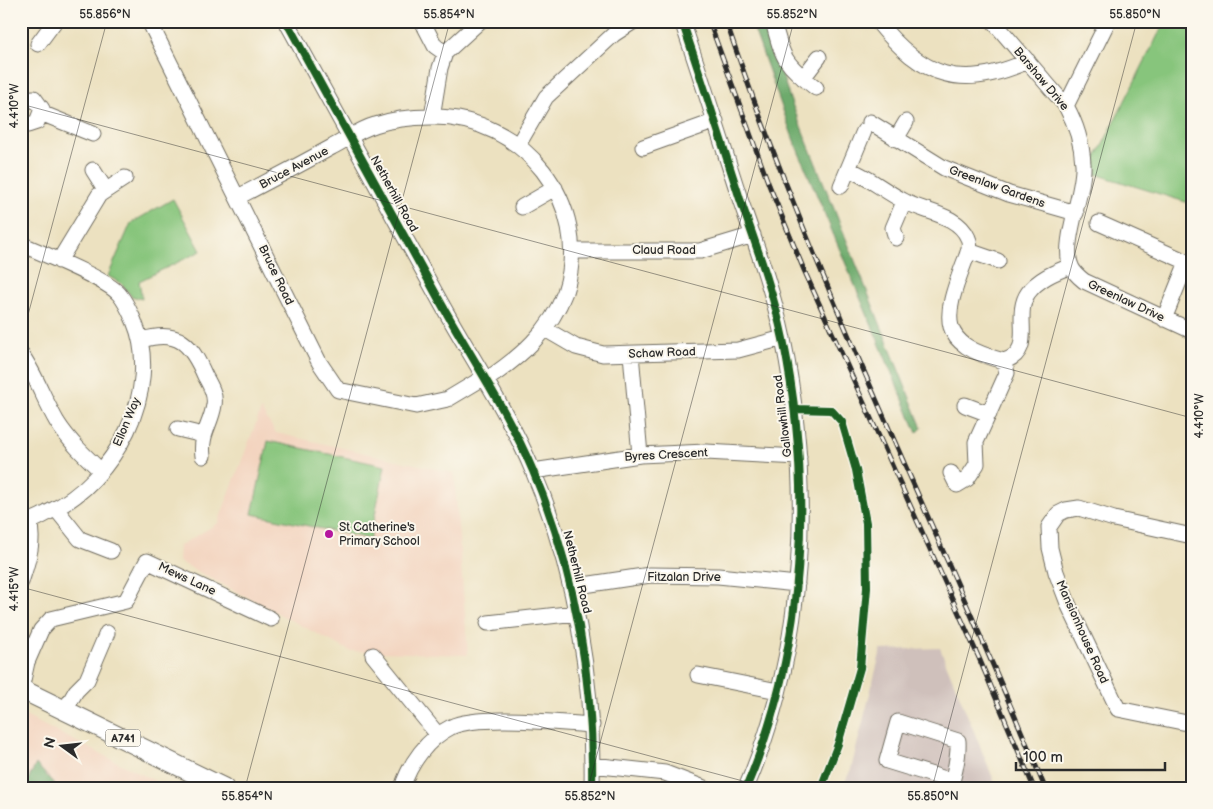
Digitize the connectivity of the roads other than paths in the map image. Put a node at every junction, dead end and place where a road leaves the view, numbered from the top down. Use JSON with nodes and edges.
{"nodes":[{"id":1,"x":148,"y":21,"type":"edge"},
{"id":2,"x":286,"y":21,"type":"edge"},
{"id":3,"x":295,"y":21,"type":"edge"},
{"id":4,"x":422,"y":21,"type":"edge"},
{"id":5,"x":480,"y":21,"type":"edge"},
{"id":6,"x":634,"y":21,"type":"edge"},
{"id":7,"x":682,"y":21,"type":"edge"},
{"id":8,"x":773,"y":21,"type":"edge"},
{"id":9,"x":877,"y":21,"type":"edge"},
{"id":10,"x":993,"y":21,"type":"edge"},
{"id":11,"x":1108,"y":21,"type":"edge"},
{"id":12,"x":54,"y":22,"type":"edge"},
{"id":13,"x":38,"y":44,"type":"dead end"},
{"id":14,"x":445,"y":53,"type":"junction"},
{"id":15,"x":819,"y":57,"type":"dead end"},
{"id":16,"x":1028,"y":61,"type":"junction"},
{"id":17,"x":803,"y":78,"type":"junction"},
{"id":18,"x":816,"y":88,"type":"dead end"},
{"id":19,"x":21,"y":98,"type":"edge"},
{"id":20,"x":1066,"y":106,"type":"junction"},
{"id":21,"x":41,"y":113,"type":"junction"},
{"id":22,"x":432,"y":117,"type":"junction"},
{"id":23,"x":716,"y":122,"type":"junction"},
{"id":24,"x":906,"y":122,"type":"dead end"},
{"id":25,"x":21,"y":123,"type":"edge"},
{"id":26,"x":92,"y":134,"type":"dead end"},
{"id":27,"x":352,"y":136,"type":"junction"},
{"id":28,"x":896,"y":139,"type":"junction"},
{"id":29,"x":518,"y":145,"type":"junction"},
{"id":30,"x":643,"y":147,"type":"dead end"},
{"id":31,"x":848,"y":169,"type":"junction"},
{"id":32,"x":93,"y":170,"type":"dead end"},
{"id":33,"x":125,"y":178,"type":"dead end"},
{"id":34,"x":841,"y":186,"type":"dead end"},
{"id":35,"x":555,"y":188,"type":"junction"},
{"id":36,"x":105,"y":189,"type":"junction"},
{"id":37,"x":238,"y":198,"type":"junction"},
{"id":38,"x":904,"y":202,"type":"junction"},
{"id":39,"x":522,"y":207,"type":"dead end"},
{"id":40,"x":1076,"y":212,"type":"junction"},
{"id":41,"x":1099,"y":223,"type":"dead end"},
{"id":42,"x":753,"y":235,"type":"junction"},
{"id":43,"x":896,"y":238,"type":"dead end"},
{"id":44,"x":21,"y":244,"type":"edge"},
{"id":45,"x":572,"y":251,"type":"junction"},
{"id":46,"x":969,"y":251,"type":"junction"},
{"id":47,"x":59,"y":261,"type":"junction"},
{"id":48,"x":998,"y":261,"type":"dead end"},
{"id":49,"x":1070,"y":266,"type":"junction"},
{"id":50,"x":1164,"y":319,"type":"junction"},
{"id":51,"x":545,"y":329,"type":"junction"},
{"id":52,"x":1192,"y":332,"type":"edge"},
{"id":53,"x":783,"y":338,"type":"junction"},
{"id":54,"x":142,"y":340,"type":"junction"},
{"id":55,"x":21,"y":354,"type":"edge"},
{"id":56,"x":631,"y":354,"type":"junction"},
{"id":57,"x":1004,"y":361,"type":"junction"},
{"id":58,"x":484,"y":379,"type":"junction"},
{"id":59,"x":965,"y":405,"type":"dead end"},
{"id":60,"x":989,"y":414,"type":"junction"},
{"id":61,"x":178,"y":429,"type":"dead end"},
{"id":62,"x":203,"y":435,"type":"junction"},
{"id":63,"x":640,"y":454,"type":"junction"},
{"id":64,"x":203,"y":456,"type":"dead end"},
{"id":65,"x":799,"y":457,"type":"junction"},
{"id":66,"x":101,"y":471,"type":"junction"},
{"id":67,"x":533,"y":471,"type":"junction"},
{"id":68,"x":951,"y":472,"type":"dead end"},
{"id":69,"x":56,"y":509,"type":"junction"},
{"id":70,"x":25,"y":522,"type":"edge"},
{"id":71,"x":1192,"y":536,"type":"edge"},
{"id":72,"x":111,"y":551,"type":"dead end"},
{"id":73,"x":21,"y":582,"type":"edge"},
{"id":74,"x":797,"y":584,"type":"junction"},
{"id":75,"x":571,"y":587,"type":"junction"},
{"id":76,"x":576,"y":612,"type":"junction"},
{"id":77,"x":271,"y":619,"type":"dead end"},
{"id":78,"x":488,"y":623,"type":"dead end"},
{"id":79,"x":107,"y":632,"type":"dead end"},
{"id":80,"x":373,"y":655,"type":"dead end"},
{"id":81,"x":698,"y":675,"type":"dead end"},
{"id":82,"x":21,"y":689,"type":"edge"},
{"id":83,"x":778,"y":691,"type":"junction"},
{"id":84,"x":21,"y":701,"type":"edge"},
{"id":85,"x":65,"y":710,"type":"junction"},
{"id":86,"x":1192,"y":724,"type":"edge"},
{"id":87,"x":592,"y":725,"type":"junction"},
{"id":88,"x":438,"y":735,"type":"junction"},
{"id":89,"x":592,"y":765,"type":"junction"},
{"id":90,"x":951,"y":784,"type":"edge"},
{"id":91,"x":198,"y":788,"type":"edge"},
{"id":92,"x":224,"y":788,"type":"edge"},
{"id":93,"x":402,"y":788,"type":"edge"},
{"id":94,"x":592,"y":788,"type":"edge"},
{"id":95,"x":704,"y":788,"type":"edge"},
{"id":96,"x":746,"y":788,"type":"edge"}],
"edges":[{"from":1,"to":37,"type":"street","name":"Bruce Road"},
{"from":2,"to":27,"type":"street","name":"Netherhill Road"},
{"from":3,"to":27,"type":"street","name":"Netherhill Road"},
{"from":4,"to":14,"type":"street"},
{"from":5,"to":14,"type":"street"},
{"from":6,"to":29,"type":"street"},
{"from":7,"to":23,"type":"street","name":"Gallowhill Road"},
{"from":8,"to":17,"type":"street"},
{"from":9,"to":16,"type":"street"},
{"from":10,"to":16,"type":"street","name":"Barshaw Drive"},
{"from":11,"to":20,"type":"street"},
{"from":12,"to":13,"type":"street"},
{"from":14,"to":22,"type":"street"},
{"from":15,"to":17,"type":"street"},
{"from":16,"to":20,"type":"street","name":"Barshaw Drive"},
{"from":17,"to":18,"type":"street"},
{"from":19,"to":21,"type":"street"},
{"from":20,"to":40,"type":"street","name":"Barshaw Drive"},
{"from":21,"to":25,"type":"street"},
{"from":21,"to":26,"type":"street"},
{"from":22,"to":27,"type":"street","name":"Bruce Avenue"},
{"from":22,"to":29,"type":"street","name":"Bruce Avenue"},
{"from":23,"to":30,"type":"street"},
{"from":23,"to":42,"type":"street","name":"Gallowhill Road"},
{"from":24,"to":28,"type":"street"},
{"from":27,"to":37,"type":"street","name":"Bruce Avenue"},
{"from":27,"to":58,"type":"street","name":"Netherhill Road"},
{"from":28,"to":31,"type":"street","name":"Greenlaw Gardens"},
{"from":28,"to":40,"type":"street","name":"Greenlaw Gardens"},
{"from":29,"to":35,"type":"street","name":"Bruce Avenue"},
{"from":31,"to":34,"type":"street"},
{"from":31,"to":38,"type":"street"},
{"from":32,"to":36,"type":"street"},
{"from":33,"to":36,"type":"street"},
{"from":35,"to":39,"type":"street"},
{"from":35,"to":45,"type":"street","name":"Bruce Road"},
{"from":36,"to":47,"type":"street"},
{"from":37,"to":58,"type":"street","name":"Bruce Road"},
{"from":38,"to":43,"type":"street"},
{"from":38,"to":46,"type":"street"},
{"from":40,"to":49,"type":"street"},
{"from":41,"to":50,"type":"street"},
{"from":42,"to":45,"type":"street","name":"Claud Road"},
{"from":42,"to":53,"type":"street","name":"Gallowhill Road"},
{"from":44,"to":47,"type":"street","name":"Ellon Way"},
{"from":45,"to":51,"type":"street","name":"Bruce Road"},
{"from":46,"to":48,"type":"street"},
{"from":46,"to":57,"type":"street"},
{"from":47,"to":54,"type":"street","name":"Ellon Way"},
{"from":49,"to":50,"type":"street","name":"Greenlaw Drive"},
{"from":49,"to":57,"type":"street"},
{"from":50,"to":52,"type":"street","name":"Greenlaw Drive"},
{"from":51,"to":56,"type":"street","name":"Schaw Road"},
{"from":51,"to":58,"type":"street","name":"Bruce Road"},
{"from":53,"to":56,"type":"street","name":"Schaw Road"},
{"from":53,"to":65,"type":"street","name":"Gallowhill Road"},
{"from":54,"to":62,"type":"street"},
{"from":54,"to":66,"type":"street","name":"Ellon Way"},
{"from":55,"to":66,"type":"street"},
{"from":56,"to":63,"type":"street"},
{"from":57,"to":60,"type":"street"},
{"from":58,"to":67,"type":"street","name":"Netherhill Road"},
{"from":59,"to":60,"type":"street"},
{"from":60,"to":68,"type":"street"},
{"from":61,"to":62,"type":"street"},
{"from":62,"to":64,"type":"street"},
{"from":63,"to":65,"type":"street","name":"Byres Crescent"},
{"from":63,"to":67,"type":"street","name":"Byres Crescent"},
{"from":65,"to":74,"type":"street","name":"Gallowhill Road"},
{"from":66,"to":69,"type":"street","name":"Ellon Way"},
{"from":67,"to":75,"type":"street","name":"Netherhill Road"},
{"from":69,"to":70,"type":"street","name":"Ellon Way"},
{"from":69,"to":72,"type":"street"},
{"from":70,"to":73,"type":"street"},
{"from":71,"to":86,"type":"street","name":"Mansionhouse Road"},
{"from":74,"to":75,"type":"street","name":"Fitzalan Drive"},
{"from":74,"to":83,"type":"street","name":"Gallowhill Road"},
{"from":75,"to":76,"type":"street","name":"Netherhill Road"},
{"from":76,"to":78,"type":"street"},
{"from":76,"to":87,"type":"street","name":"Netherhill Road"},
{"from":77,"to":82,"type":"street","name":"Mews Lane"},
{"from":79,"to":85,"type":"street"},
{"from":80,"to":88,"type":"street"},
{"from":81,"to":83,"type":"street"},
{"from":82,"to":85,"type":"main road","number":"A741"},
{"from":83,"to":96,"type":"street","name":"Gallowhill Road"},
{"from":84,"to":91,"type":"main road","number":"A741"},
{"from":85,"to":92,"type":"main road","number":"A741"},
{"from":87,"to":88,"type":"street"},
{"from":87,"to":89,"type":"street","name":"Netherhill Road"},
{"from":88,"to":93,"type":"street"},
{"from":89,"to":94,"type":"street","name":"Netherhill Road"},
{"from":89,"to":95,"type":"street"},
{"from":90,"to":90,"type":"street"}]}
